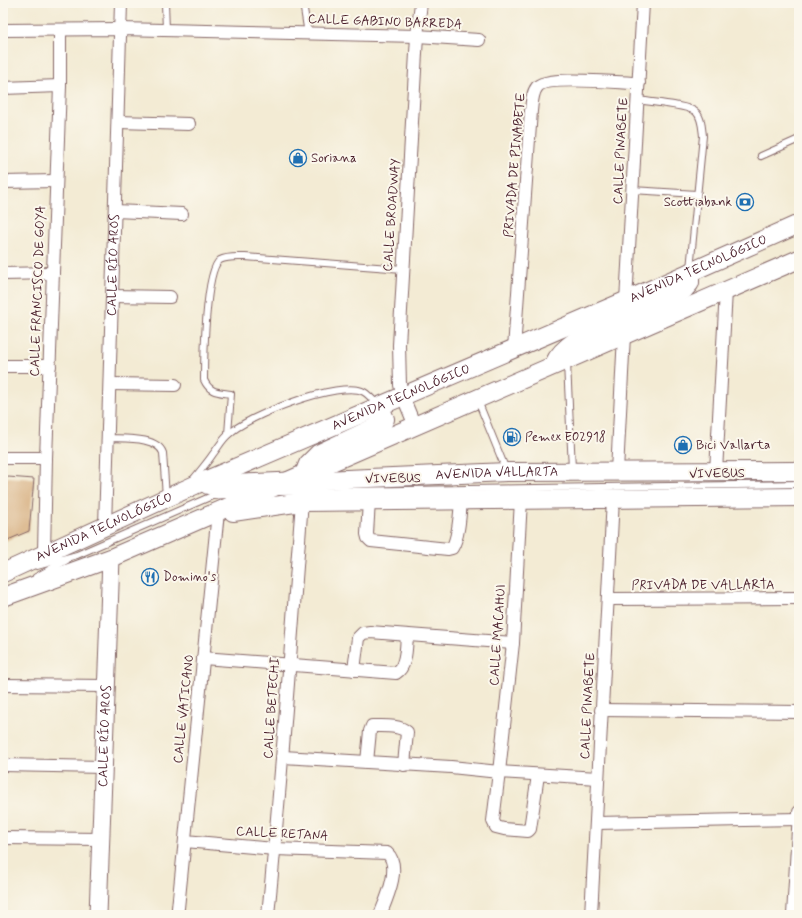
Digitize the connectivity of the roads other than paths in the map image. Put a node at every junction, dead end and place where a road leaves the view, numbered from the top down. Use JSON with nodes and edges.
{"nodes":[{"id":1,"x":121,"y":3,"type":"edge"},
{"id":2,"x":165,"y":3,"type":"edge"},
{"id":3,"x":303,"y":3,"type":"edge"},
{"id":4,"x":421,"y":3,"type":"edge"},
{"id":5,"x":643,"y":3,"type":"edge"},
{"id":6,"x":120,"y":29,"type":"junction"},
{"id":7,"x":3,"y":30,"type":"edge"},
{"id":8,"x":60,"y":30,"type":"junction"},
{"id":9,"x":166,"y":30,"type":"junction"},
{"id":10,"x":308,"y":34,"type":"junction"},
{"id":11,"x":418,"y":36,"type":"junction"},
{"id":12,"x":479,"y":40,"type":"dead end"},
{"id":13,"x":639,"y":83,"type":"junction"},
{"id":14,"x":60,"y":86,"type":"junction"},
{"id":15,"x":3,"y":88,"type":"edge"},
{"id":16,"x":638,"y":100,"type":"junction"},
{"id":17,"x":118,"y":122,"type":"junction"},
{"id":18,"x":189,"y":124,"type":"dead end"},
{"id":19,"x":799,"y":139,"type":"edge"},
{"id":20,"x":761,"y":156,"type":"dead end"},
{"id":21,"x":56,"y":181,"type":"junction"},
{"id":22,"x":3,"y":182,"type":"edge"},
{"id":23,"x":632,"y":190,"type":"junction"},
{"id":24,"x":697,"y":194,"type":"junction"},
{"id":25,"x":115,"y":211,"type":"junction"},
{"id":26,"x":182,"y":214,"type":"dead end"},
{"id":27,"x":799,"y":224,"type":"edge"},
{"id":28,"x":799,"y":259,"type":"edge"},
{"id":29,"x":403,"y":269,"type":"junction"},
{"id":30,"x":690,"y":272,"type":"junction"},
{"id":31,"x":53,"y":273,"type":"junction"},
{"id":32,"x":3,"y":274,"type":"edge"},
{"id":33,"x":726,"y":291,"type":"junction"},
{"id":34,"x":112,"y":296,"type":"junction"},
{"id":35,"x":170,"y":297,"type":"dead end"},
{"id":36,"x":626,"y":301,"type":"junction"},
{"id":37,"x":624,"y":335,"type":"junction"},
{"id":38,"x":514,"y":349,"type":"junction"},
{"id":39,"x":560,"y":363,"type":"junction"},
{"id":40,"x":3,"y":366,"type":"edge"},
{"id":41,"x":50,"y":366,"type":"junction"},
{"id":42,"x":110,"y":384,"type":"junction"},
{"id":43,"x":175,"y":385,"type":"dead end"},
{"id":44,"x":403,"y":397,"type":"junction"},
{"id":45,"x":477,"y":399,"type":"junction"},
{"id":46,"x":380,"y":407,"type":"junction"},
{"id":47,"x":415,"y":426,"type":"junction"},
{"id":48,"x":228,"y":434,"type":"junction"},
{"id":49,"x":108,"y":438,"type":"junction"},
{"id":50,"x":3,"y":458,"type":"edge"},
{"id":51,"x":46,"y":458,"type":"junction"},
{"id":52,"x":716,"y":470,"type":"junction"},
{"id":53,"x":572,"y":471,"type":"junction"},
{"id":54,"x":617,"y":471,"type":"junction"},
{"id":55,"x":799,"y":471,"type":"edge"},
{"id":56,"x":507,"y":472,"type":"junction"},
{"id":57,"x":296,"y":478,"type":"junction"},
{"id":58,"x":799,"y":484,"type":"edge"},
{"id":59,"x":190,"y":488,"type":"junction"},
{"id":60,"x":264,"y":492,"type":"junction"},
{"id":61,"x":799,"y":497,"type":"edge"},
{"id":62,"x":166,"y":498,"type":"junction"},
{"id":63,"x":613,"y":499,"type":"junction"},
{"id":64,"x":461,"y":500,"type":"junction"},
{"id":65,"x":521,"y":500,"type":"junction"},
{"id":66,"x":369,"y":501,"type":"junction"},
{"id":67,"x":302,"y":502,"type":"junction"},
{"id":68,"x":218,"y":512,"type":"junction"},
{"id":69,"x":105,"y":526,"type":"junction"},
{"id":70,"x":44,"y":553,"type":"junction"},
{"id":71,"x":77,"y":555,"type":"junction"},
{"id":72,"x":111,"y":558,"type":"junction"},
{"id":73,"x":3,"y":574,"type":"edge"},
{"id":74,"x":3,"y":596,"type":"edge"},
{"id":75,"x":799,"y":598,"type":"edge"},
{"id":76,"x":608,"y":599,"type":"junction"},
{"id":77,"x":407,"y":635,"type":"junction"},
{"id":78,"x":513,"y":643,"type":"junction"},
{"id":79,"x":203,"y":658,"type":"junction"},
{"id":80,"x":289,"y":664,"type":"junction"},
{"id":81,"x":354,"y":670,"type":"junction"},
{"id":82,"x":3,"y":686,"type":"edge"},
{"id":83,"x":106,"y":686,"type":"junction"},
{"id":84,"x":602,"y":710,"type":"junction"},
{"id":85,"x":799,"y":712,"type":"edge"},
{"id":86,"x":283,"y":757,"type":"junction"},
{"id":87,"x":367,"y":762,"type":"junction"},
{"id":88,"x":404,"y":764,"type":"junction"},
{"id":89,"x":3,"y":765,"type":"edge"},
{"id":90,"x":103,"y":767,"type":"junction"},
{"id":91,"x":499,"y":772,"type":"junction"},
{"id":92,"x":538,"y":775,"type":"junction"},
{"id":93,"x":598,"y":778,"type":"junction"},
{"id":94,"x":799,"y":812,"type":"edge"},
{"id":95,"x":799,"y":819,"type":"edge"},
{"id":96,"x":597,"y":823,"type":"junction"},
{"id":97,"x":3,"y":838,"type":"edge"},
{"id":98,"x":101,"y":839,"type":"junction"},
{"id":99,"x":185,"y":841,"type":"junction"},
{"id":100,"x":275,"y":849,"type":"junction"},
{"id":101,"x":178,"y":908,"type":"dead end"},
{"id":102,"x":98,"y":915,"type":"edge"},
{"id":103,"x":268,"y":915,"type":"edge"},
{"id":104,"x":380,"y":915,"type":"edge"},
{"id":105,"x":591,"y":915,"type":"edge"},
{"id":106,"x":793,"y":915,"type":"edge"}],
"edges":[{"from":1,"to":6,"type":"street","name":"CALLE RÍO AROS"},
{"from":2,"to":9,"type":"lane"},
{"from":3,"to":10,"type":"lane"},
{"from":4,"to":11,"type":"street","name":"CALLE BROADWAY"},
{"from":5,"to":13,"type":"street","name":"CALLE PINABETE"},
{"from":6,"to":8,"type":"street","name":"CALLE GABINO BARREDA"},
{"from":6,"to":9,"type":"street","name":"CALLE GABINO BARREDA"},
{"from":6,"to":17,"type":"street","name":"CALLE RÍO AROS"},
{"from":7,"to":8,"type":"street","name":"CALLE GABINO BARREDA"},
{"from":8,"to":14,"type":"street","name":"CALLE FRANCISCO DE GOYA"},
{"from":9,"to":10,"type":"street","name":"CALLE GABINO BARREDA"},
{"from":10,"to":11,"type":"street","name":"CALLE GABINO BARREDA"},
{"from":11,"to":12,"type":"street","name":"CALLE GABINO BARREDA"},
{"from":11,"to":29,"type":"street","name":"CALLE BROADWAY"},
{"from":13,"to":16,"type":"street","name":"CALLE PINABETE"},
{"from":13,"to":38,"type":"street","name":"PRIVADA DE PINABETE"},
{"from":14,"to":15,"type":"street"},
{"from":14,"to":21,"type":"street","name":"CALLE FRANCISCO DE GOYA"},
{"from":16,"to":23,"type":"street","name":"CALLE PINABETE"},
{"from":16,"to":24,"type":"lane"},
{"from":17,"to":18,"type":"street"},
{"from":17,"to":25,"type":"street","name":"CALLE RÍO AROS"},
{"from":19,"to":20,"type":"lane"},
{"from":21,"to":22,"type":"street"},
{"from":21,"to":31,"type":"street","name":"CALLE FRANCISCO DE GOYA"},
{"from":23,"to":24,"type":"lane"},
{"from":23,"to":36,"type":"street","name":"CALLE PINABETE"},
{"from":24,"to":30,"type":"lane"},
{"from":25,"to":26,"type":"street"},
{"from":25,"to":34,"type":"street","name":"CALLE RÍO AROS"},
{"from":27,"to":30,"type":"main road","name":"AVENIDA TECNOLÓGICO"},
{"from":28,"to":33,"type":"main road","name":"AVENIDA TECNOLÓGICO"},
{"from":29,"to":44,"type":"street","name":"CALLE BROADWAY"},
{"from":29,"to":48,"type":"lane"},
{"from":30,"to":36,"type":"main road","name":"AVENIDA TECNOLÓGICO"},
{"from":30,"to":37,"type":"main road"},
{"from":31,"to":32,"type":"street"},
{"from":31,"to":41,"type":"street","name":"CALLE FRANCISCO DE GOYA"},
{"from":33,"to":37,"type":"main road","name":"AVENIDA TECNOLÓGICO"},
{"from":33,"to":52,"type":"street"},
{"from":34,"to":35,"type":"street"},
{"from":34,"to":42,"type":"street","name":"CALLE RÍO AROS"},
{"from":36,"to":38,"type":"main road","name":"AVENIDA TECNOLÓGICO"},
{"from":36,"to":39,"type":"main road"},
{"from":37,"to":39,"type":"main road","name":"AVENIDA TECNOLÓGICO"},
{"from":37,"to":54,"type":"street"},
{"from":38,"to":44,"type":"main road","name":"AVENIDA TECNOLÓGICO"},
{"from":39,"to":45,"type":"main road","name":"AVENIDA TECNOLÓGICO"},
{"from":39,"to":53,"type":"lane"},
{"from":40,"to":41,"type":"street"},
{"from":41,"to":51,"type":"street","name":"CALLE FRANCISCO DE GOYA"},
{"from":42,"to":43,"type":"street"},
{"from":42,"to":49,"type":"street","name":"CALLE RÍO AROS"},
{"from":44,"to":46,"type":"main road","name":"AVENIDA TECNOLÓGICO"},
{"from":44,"to":47,"type":"street","name":"CALLE BROADWAY"},
{"from":45,"to":47,"type":"main road","name":"AVENIDA TECNOLÓGICO"},
{"from":45,"to":56,"type":"lane"},
{"from":46,"to":48,"type":"lane"},
{"from":46,"to":57,"type":"main road"},
{"from":46,"to":59,"type":"main road","name":"AVENIDA TECNOLÓGICO"},
{"from":47,"to":57,"type":"main road","name":"AVENIDA TECNOLÓGICO"},
{"from":48,"to":59,"type":"lane"},
{"from":49,"to":62,"type":"lane"},
{"from":49,"to":69,"type":"street","name":"CALLE RÍO AROS"},
{"from":50,"to":51,"type":"street"},
{"from":51,"to":70,"type":"street","name":"CALLE FRANCISCO DE GOYA"},
{"from":52,"to":54,"type":"main road","name":"AVENIDA VALLARTA"},
{"from":52,"to":55,"type":"main road","name":"AVENIDA VALLARTA"},
{"from":53,"to":54,"type":"main road","name":"AVENIDA VALLARTA"},
{"from":53,"to":56,"type":"main road","name":"AVENIDA VALLARTA"},
{"from":56,"to":57,"type":"main road","name":"AVENIDA VALLARTA"},
{"from":57,"to":59,"type":"main road","name":"AVENIDA VALLARTA"},
{"from":57,"to":60,"type":"main road","name":"AVENIDA TECNOLÓGICO"},
{"from":58,"to":60,"type":"lane","name":"VIVEBUS"},
{"from":59,"to":62,"type":"main road","name":"AVENIDA TECNOLÓGICO"},
{"from":60,"to":68,"type":"main road","name":"AVENIDA TECNOLÓGICO"},
{"from":60,"to":71,"type":"lane","name":"VIVEBUS"},
{"from":61,"to":63,"type":"main road","name":"AVENIDA VALLARTA"},
{"from":62,"to":69,"type":"main road","name":"AVENIDA TECNOLÓGICO"},
{"from":63,"to":65,"type":"main road","name":"AVENIDA VALLARTA"},
{"from":63,"to":76,"type":"street","name":"CALLE PINABETE"},
{"from":64,"to":65,"type":"main road","name":"AVENIDA VALLARTA"},
{"from":64,"to":66,"type":"main road","name":"AVENIDA VALLARTA"},
{"from":64,"to":66,"type":"street"},
{"from":65,"to":78,"type":"street","name":"CALLE MACAHUI"},
{"from":66,"to":67,"type":"main road","name":"AVENIDA VALLARTA"},
{"from":67,"to":68,"type":"main road","name":"AVENIDA VALLARTA"},
{"from":67,"to":80,"type":"street","name":"CALLE BETECHI"},
{"from":68,"to":72,"type":"main road","name":"AVENIDA TECNOLÓGICO"},
{"from":68,"to":79,"type":"street","name":"CALLE VATICANO"},
{"from":69,"to":70,"type":"main road","name":"AVENIDA TECNOLÓGICO"},
{"from":70,"to":73,"type":"main road","name":"AVENIDA TECNOLÓGICO"},
{"from":71,"to":73,"type":"lane","name":"VIVEBUS"},
{"from":71,"to":74,"type":"lane"},
{"from":72,"to":74,"type":"main road","name":"AVENIDA TECNOLÓGICO"},
{"from":72,"to":83,"type":"main road","name":"CALLE RÍO AROS"},
{"from":75,"to":76,"type":"street","name":"PRIVADA DE VALLARTA"},
{"from":76,"to":84,"type":"street","name":"CALLE PINABETE"},
{"from":77,"to":78,"type":"street"},
{"from":77,"to":81,"type":"street"},
{"from":77,"to":81,"type":"street"},
{"from":78,"to":91,"type":"street","name":"CALLE MACAHUI"},
{"from":79,"to":80,"type":"street"},
{"from":79,"to":99,"type":"street","name":"CALLE VATICANO"},
{"from":80,"to":81,"type":"street"},
{"from":80,"to":86,"type":"street","name":"CALLE BETECHI"},
{"from":82,"to":83,"type":"street"},
{"from":83,"to":90,"type":"main road","name":"CALLE RÍO AROS"},
{"from":84,"to":85,"type":"street"},
{"from":84,"to":93,"type":"street","name":"CALLE PINABETE"},
{"from":86,"to":87,"type":"street"},
{"from":86,"to":100,"type":"street","name":"CALLE BETECHI"},
{"from":87,"to":88,"type":"street"},
{"from":87,"to":88,"type":"street"},
{"from":88,"to":91,"type":"street"},
{"from":89,"to":90,"type":"street"},
{"from":90,"to":98,"type":"main road","name":"CALLE RÍO AROS"},
{"from":91,"to":92,"type":"street"},
{"from":91,"to":92,"type":"street","name":"CALLE MACAHUI"},
{"from":92,"to":93,"type":"street"},
{"from":93,"to":96,"type":"street","name":"CALLE PINABETE"},
{"from":94,"to":95,"type":"street"},
{"from":95,"to":96,"type":"street"},
{"from":95,"to":106,"type":"street"},
{"from":96,"to":105,"type":"street","name":"CALLE PINABETE"},
{"from":97,"to":98,"type":"street"},
{"from":98,"to":102,"type":"main road","name":"CALLE RÍO AROS"},
{"from":99,"to":100,"type":"street","name":"CALLE RETANA"},
{"from":99,"to":101,"type":"street","name":"CALLE VATICANO"},
{"from":100,"to":103,"type":"street","name":"CALLE BETECHI"},
{"from":100,"to":104,"type":"street","name":"CALLE RETANA"}]}
